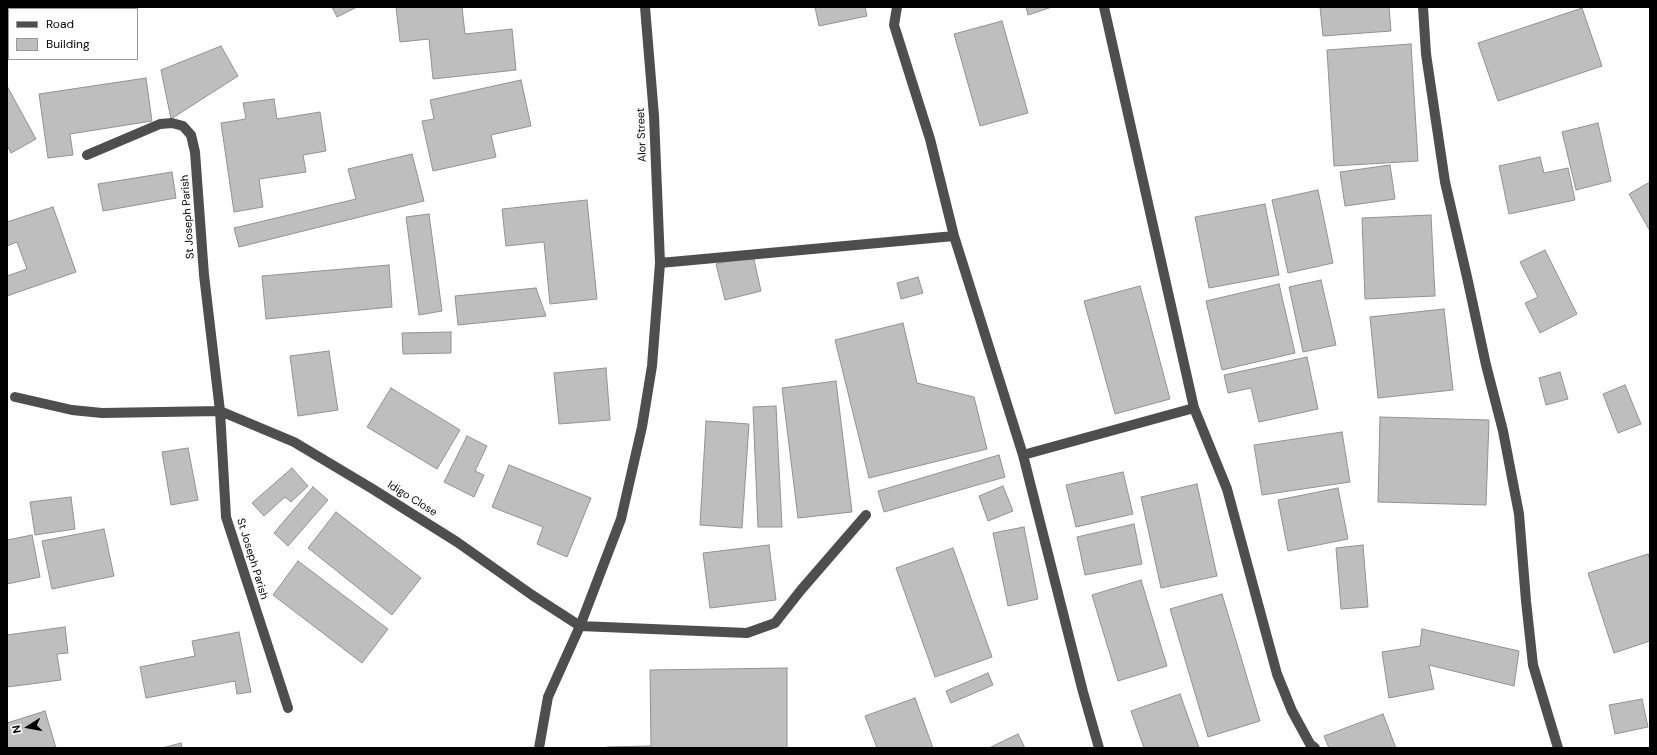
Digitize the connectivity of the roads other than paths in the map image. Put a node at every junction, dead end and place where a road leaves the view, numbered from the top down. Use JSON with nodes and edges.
{"nodes":[{"id":1,"x":645,"y":7,"type":"edge"},
{"id":2,"x":897,"y":7,"type":"edge"},
{"id":3,"x":1104,"y":7,"type":"edge"},
{"id":4,"x":1423,"y":7,"type":"edge"},
{"id":5,"x":87,"y":155,"type":"dead end"},
{"id":6,"x":954,"y":236,"type":"junction"},
{"id":7,"x":660,"y":263,"type":"junction"},
{"id":8,"x":15,"y":397,"type":"dead end"},
{"id":9,"x":1194,"y":408,"type":"junction"},
{"id":10,"x":220,"y":411,"type":"junction"},
{"id":11,"x":1023,"y":455,"type":"junction"},
{"id":12,"x":866,"y":515,"type":"dead end"},
{"id":13,"x":580,"y":626,"type":"junction"},
{"id":14,"x":288,"y":708,"type":"dead end"},
{"id":15,"x":539,"y":748,"type":"edge"},
{"id":16,"x":1099,"y":748,"type":"edge"},
{"id":17,"x":1315,"y":748,"type":"edge"},
{"id":18,"x":1558,"y":748,"type":"edge"}],
"edges":[{"from":1,"to":7,"type":"street","name":"Alor Street"},
{"from":2,"to":6,"type":"street"},
{"from":3,"to":9,"type":"street"},
{"from":4,"to":18,"type":"street"},
{"from":5,"to":10,"type":"street","name":"St Joseph Parish"},
{"from":6,"to":7,"type":"street"},
{"from":6,"to":11,"type":"street"},
{"from":7,"to":13,"type":"street","name":"Alor Street"},
{"from":8,"to":10,"type":"street"},
{"from":9,"to":11,"type":"street"},
{"from":9,"to":17,"type":"street"},
{"from":10,"to":13,"type":"street","name":"Idigo Close"},
{"from":10,"to":14,"type":"street","name":"St Joseph Parish"},
{"from":11,"to":16,"type":"street"},
{"from":12,"to":13,"type":"street"},
{"from":13,"to":15,"type":"street","name":"Alor Street"}]}
